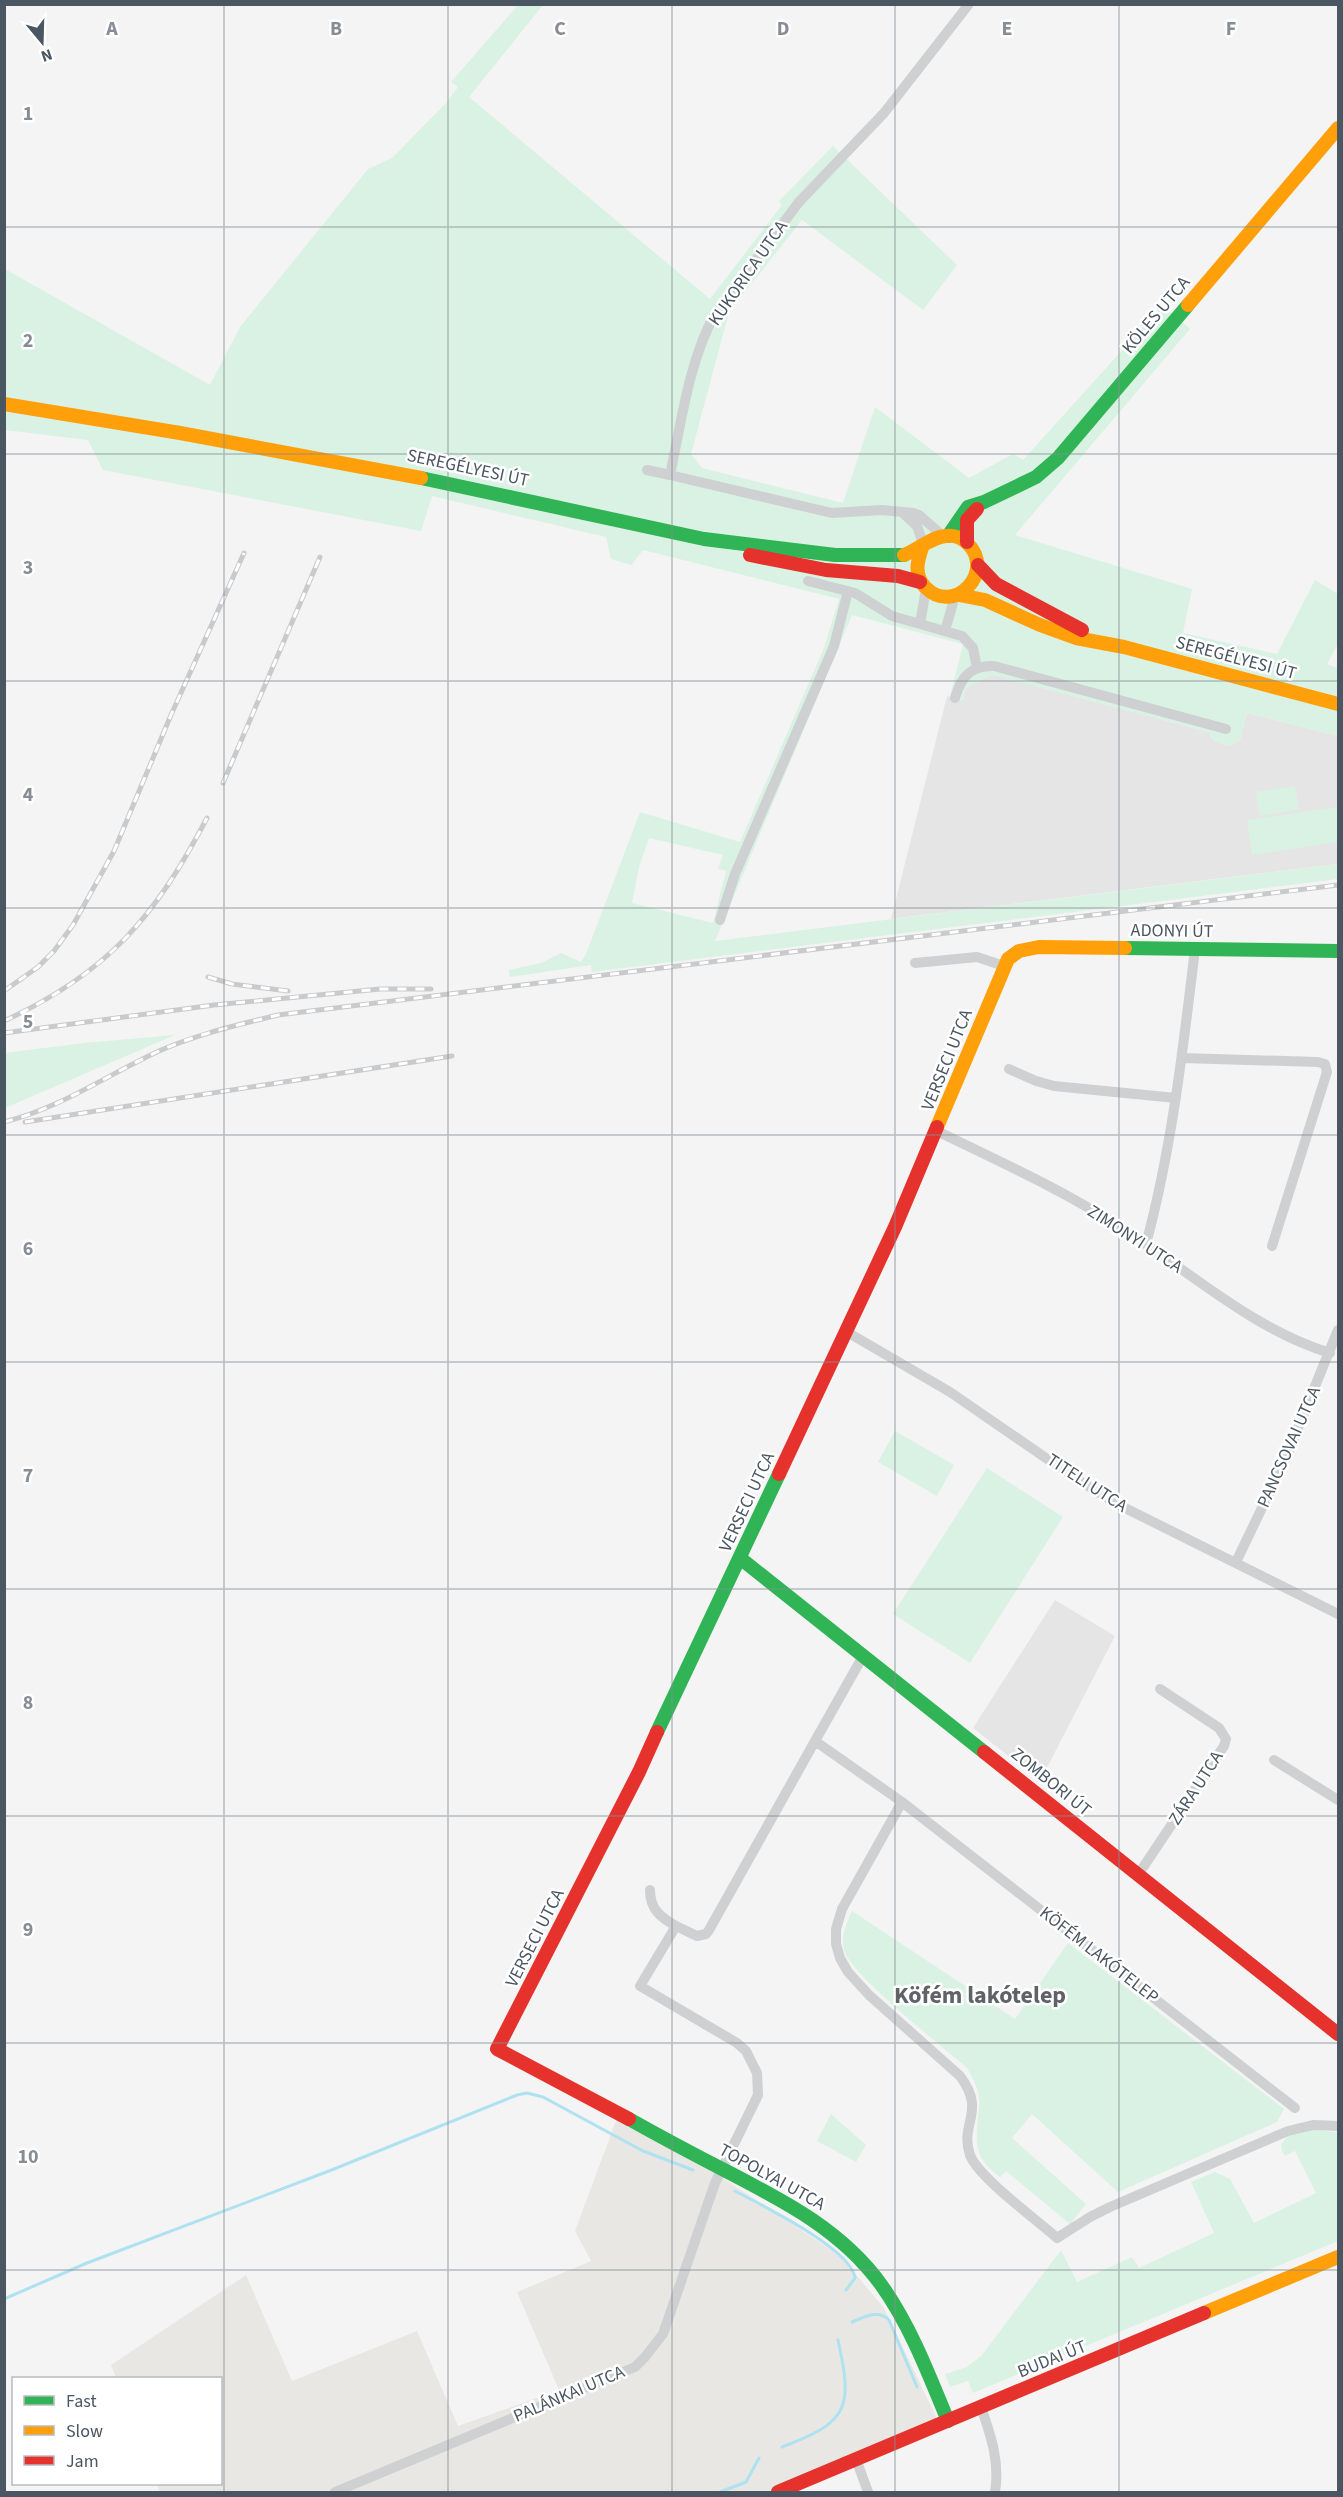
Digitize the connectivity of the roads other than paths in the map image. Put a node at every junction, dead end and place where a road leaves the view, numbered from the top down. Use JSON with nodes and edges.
{"nodes":[{"id":1,"x":969,"y":4,"type":"edge"},
{"id":2,"x":1338,"y":128,"type":"edge"},
{"id":3,"x":4,"y":404,"type":"edge"},
{"id":4,"x":647,"y":470,"type":"dead end"},
{"id":5,"x":670,"y":475,"type":"junction"},
{"id":6,"x":984,"y":502,"type":"junction"},
{"id":7,"x":902,"y":512,"type":"junction"},
{"id":8,"x":946,"y":536,"type":"junction"},
{"id":9,"x":704,"y":538,"type":"junction"},
{"id":10,"x":967,"y":542,"type":"junction"},
{"id":11,"x":923,"y":547,"type":"junction"},
{"id":12,"x":978,"y":565,"type":"junction"},
{"id":13,"x":808,"y":581,"type":"dead end"},
{"id":14,"x":923,"y":585,"type":"junction"},
{"id":15,"x":848,"y":591,"type":"junction"},
{"id":16,"x":957,"y":596,"type":"junction"},
{"id":17,"x":920,"y":624,"type":"junction"},
{"id":18,"x":945,"y":631,"type":"junction"},
{"id":19,"x":1124,"y":647,"type":"junction"},
{"id":20,"x":977,"y":668,"type":"junction"},
{"id":21,"x":955,"y":698,"type":"dead end"},
{"id":22,"x":1338,"y":704,"type":"edge"},
{"id":23,"x":1226,"y":729,"type":"dead end"},
{"id":24,"x":720,"y":920,"type":"dead end"},
{"id":25,"x":1194,"y":949,"type":"junction"},
{"id":26,"x":1338,"y":951,"type":"edge"},
{"id":27,"x":1006,"y":962,"type":"junction"},
{"id":28,"x":915,"y":963,"type":"dead end"},
{"id":29,"x":1182,"y":1058,"type":"junction"},
{"id":30,"x":1009,"y":1069,"type":"dead end"},
{"id":31,"x":1176,"y":1098,"type":"junction"},
{"id":32,"x":937,"y":1131,"type":"junction"},
{"id":33,"x":1146,"y":1244,"type":"junction"},
{"id":34,"x":1272,"y":1246,"type":"dead end"},
{"id":35,"x":1338,"y":1330,"type":"edge"},
{"id":36,"x":847,"y":1332,"type":"junction"},
{"id":37,"x":1330,"y":1353,"type":"junction"},
{"id":38,"x":740,"y":1558,"type":"junction"},
{"id":39,"x":1236,"y":1562,"type":"junction"},
{"id":40,"x":1338,"y":1614,"type":"edge"},
{"id":41,"x":862,"y":1656,"type":"junction"},
{"id":42,"x":1160,"y":1689,"type":"dead end"},
{"id":43,"x":815,"y":1741,"type":"junction"},
{"id":44,"x":1274,"y":1760,"type":"dead end"},
{"id":45,"x":1338,"y":1800,"type":"edge"},
{"id":46,"x":902,"y":1802,"type":"junction"},
{"id":47,"x":1138,"y":1875,"type":"junction"},
{"id":48,"x":650,"y":1890,"type":"dead end"},
{"id":49,"x":676,"y":1926,"type":"junction"},
{"id":50,"x":1338,"y":2034,"type":"edge"},
{"id":51,"x":496,"y":2049,"type":"joint"},
{"id":52,"x":1295,"y":2108,"type":"dead end"},
{"id":53,"x":1338,"y":2126,"type":"edge"},
{"id":54,"x":722,"y":2169,"type":"junction"},
{"id":55,"x":1338,"y":2257,"type":"edge"},
{"id":56,"x":981,"y":2407,"type":"junction"},
{"id":57,"x":948,"y":2421,"type":"junction"},
{"id":58,"x":856,"y":2458,"type":"junction"},
{"id":59,"x":335,"y":2493,"type":"edge"},
{"id":60,"x":778,"y":2493,"type":"edge"},
{"id":61,"x":868,"y":2493,"type":"edge"},
{"id":62,"x":995,"y":2493,"type":"edge"}],
"edges":[{"from":1,"to":5,"type":"street","name":"KUKORICA UTCA"},
{"from":2,"to":6,"type":"main road","name":"KÖLES UTCA"},
{"from":3,"to":9,"type":"main road","name":"SEREGÉLYESI ÚT"},
{"from":4,"to":5,"type":"street"},
{"from":5,"to":7,"type":"street"},
{"from":6,"to":8,"type":"main road","name":"KÖLES UTCA"},
{"from":6,"to":10,"type":"main road","name":"KÖLES UTCA"},
{"from":7,"to":8,"type":"street"},
{"from":7,"to":11,"type":"street"},
{"from":8,"to":10,"type":"main road"},
{"from":8,"to":11,"type":"main road","name":"SEREGÉLYESI ÚT"},
{"from":9,"to":11,"type":"main road","name":"SEREGÉLYESI ÚT"},
{"from":9,"to":14,"type":"main road","name":"SEREGÉLYESI ÚT"},
{"from":10,"to":12,"type":"main road","name":"SEREGÉLYESI ÚT"},
{"from":11,"to":14,"type":"main road"},
{"from":12,"to":16,"type":"main road"},
{"from":12,"to":19,"type":"main road","name":"SEREGÉLYESI ÚT"},
{"from":13,"to":15,"type":"street"},
{"from":14,"to":16,"type":"main road","name":"SEREGÉLYESI ÚT"},
{"from":14,"to":17,"type":"street"},
{"from":15,"to":17,"type":"street"},
{"from":15,"to":24,"type":"street"},
{"from":16,"to":18,"type":"street"},
{"from":16,"to":19,"type":"main road","name":"SEREGÉLYESI ÚT"},
{"from":17,"to":18,"type":"street"},
{"from":18,"to":20,"type":"street"},
{"from":19,"to":22,"type":"main road","name":"SEREGÉLYESI ÚT"},
{"from":20,"to":21,"type":"street"},
{"from":20,"to":23,"type":"street"},
{"from":25,"to":26,"type":"main road","name":"ADONYI ÚT"},
{"from":25,"to":27,"type":"main road","name":"ADONYI ÚT"},
{"from":25,"to":29,"type":"street"},
{"from":27,"to":28,"type":"street"},
{"from":27,"to":32,"type":"main road","name":"VERSECI UTCA"},
{"from":29,"to":31,"type":"street"},
{"from":29,"to":34,"type":"street"},
{"from":30,"to":31,"type":"street"},
{"from":31,"to":33,"type":"street"},
{"from":32,"to":33,"type":"street","name":"ZIMONYI UTCA"},
{"from":32,"to":36,"type":"main road","name":"VERSECI UTCA"},
{"from":33,"to":37,"type":"street","name":"ZIMONYI UTCA"},
{"from":35,"to":37,"type":"street","name":"PANCSOVAI UTCA"},
{"from":36,"to":38,"type":"main road","name":"VERSECI UTCA"},
{"from":36,"to":39,"type":"street","name":"TITELI UTCA"},
{"from":37,"to":39,"type":"street","name":"PANCSOVAI UTCA"},
{"from":38,"to":41,"type":"main road","name":"ZOMBORI ÚT"},
{"from":38,"to":51,"type":"main road","name":"VERSECI UTCA"},
{"from":39,"to":40,"type":"street","name":"TITELI UTCA"},
{"from":41,"to":43,"type":"street"},
{"from":41,"to":47,"type":"main road","name":"ZOMBORI ÚT"},
{"from":42,"to":47,"type":"street","name":"ZÁRA UTCA"},
{"from":43,"to":46,"type":"street","name":"KÖFÉM LAKÓTELEP"},
{"from":43,"to":49,"type":"street"},
{"from":44,"to":45,"type":"street"},
{"from":46,"to":52,"type":"street","name":"KÖFÉM LAKÓTELEP"},
{"from":46,"to":53,"type":"street"},
{"from":47,"to":50,"type":"main road","name":"ZOMBORI ÚT"},
{"from":48,"to":49,"type":"street"},
{"from":49,"to":54,"type":"street"},
{"from":51,"to":54,"type":"main road","name":"TOPOLYAI UTCA"},
{"from":54,"to":57,"type":"main road","name":"TOPOLYAI UTCA"},
{"from":54,"to":59,"type":"street","name":"PALÁNKAI UTCA"},
{"from":55,"to":56,"type":"main road","name":"BUDAI ÚT"},
{"from":56,"to":57,"type":"main road","name":"BUDAI ÚT"},
{"from":56,"to":62,"type":"street"},
{"from":57,"to":58,"type":"main road","name":"BUDAI ÚT"},
{"from":58,"to":60,"type":"main road","name":"BUDAI ÚT"},
{"from":58,"to":61,"type":"street"}]}
